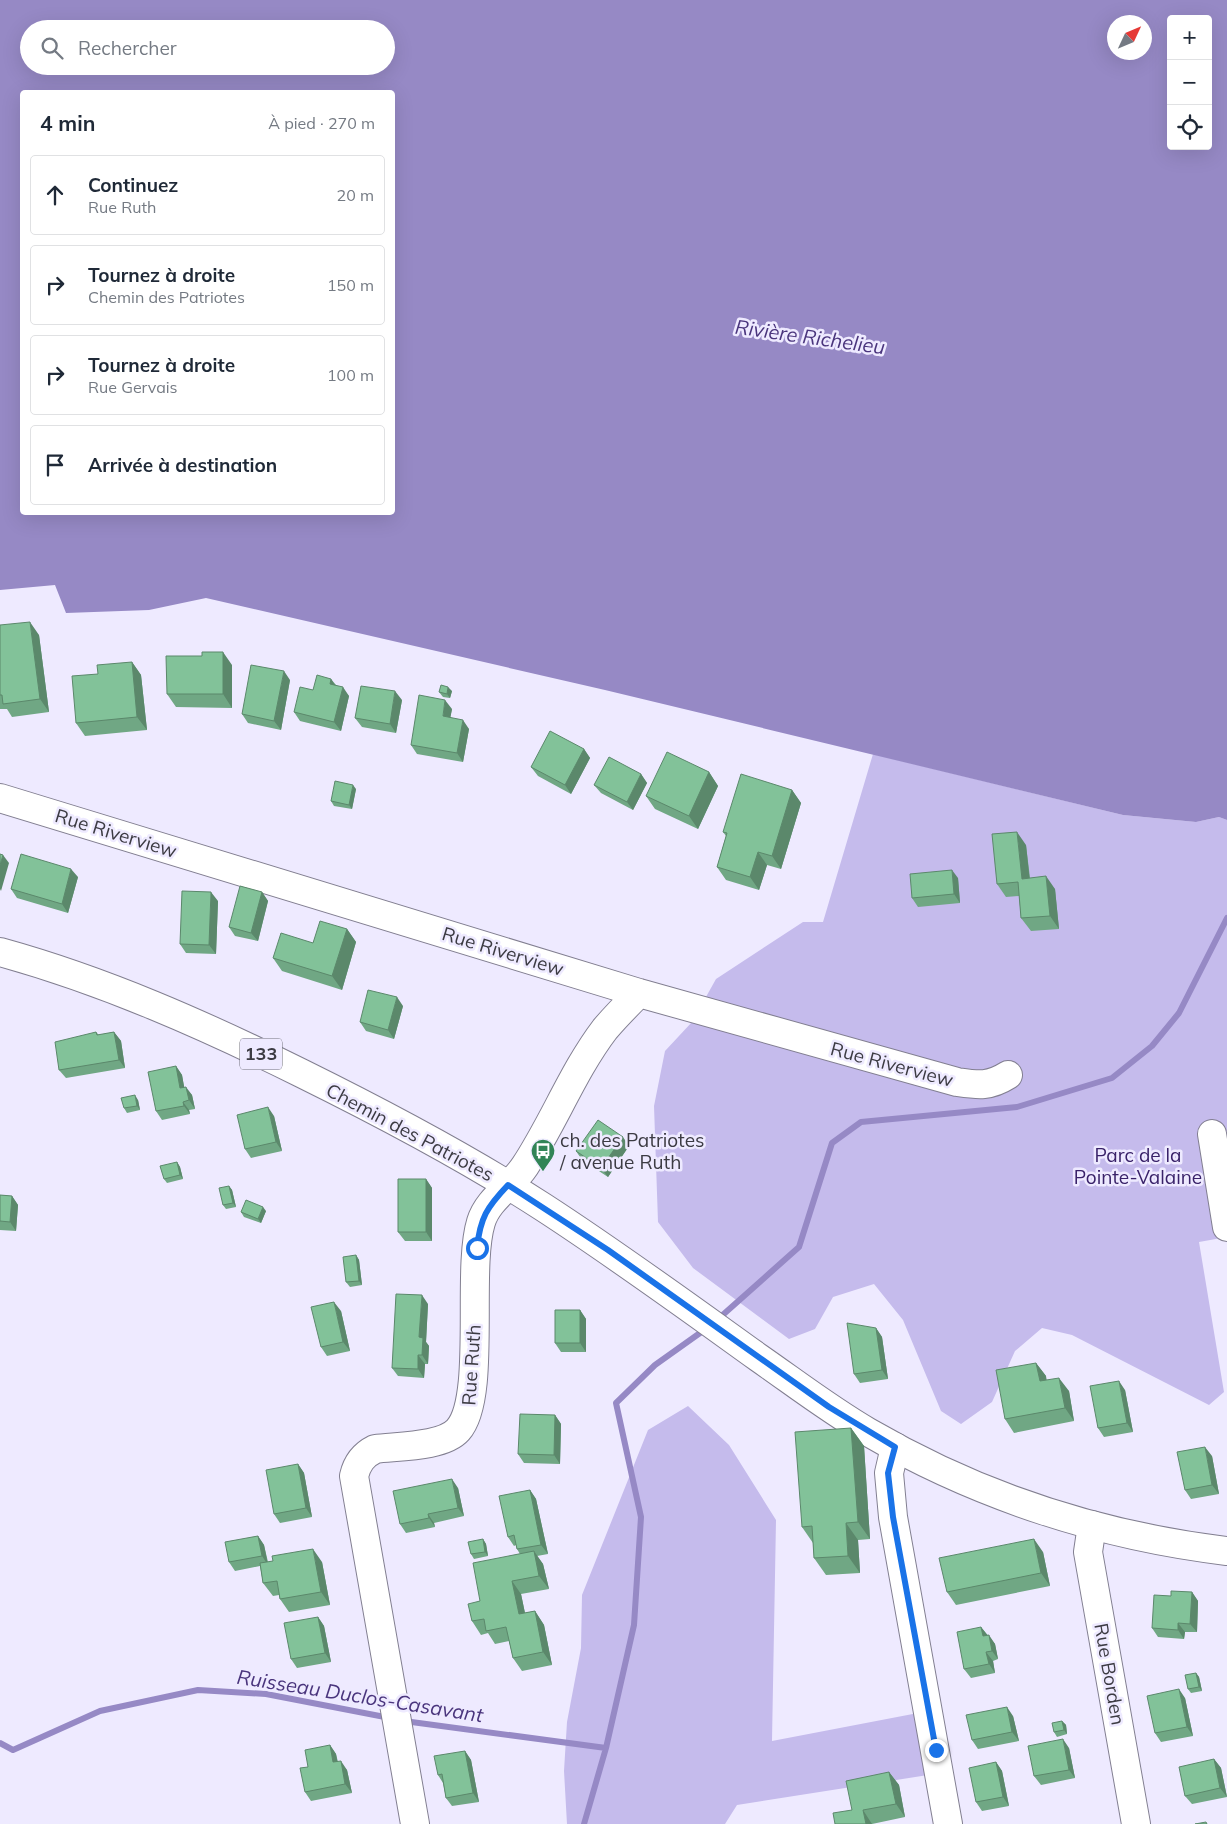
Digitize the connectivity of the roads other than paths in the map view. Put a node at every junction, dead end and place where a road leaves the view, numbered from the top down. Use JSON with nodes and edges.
{"nodes":[{"id":1,"x":0,"y":798,"type":"edge"},
{"id":2,"x":0,"y":952,"type":"edge"},
{"id":3,"x":639,"y":993,"type":"junction"},
{"id":4,"x":1008,"y":1075,"type":"dead end"},
{"id":5,"x":1212,"y":1134,"type":"dead end"},
{"id":6,"x":508,"y":1185,"type":"junction"},
{"id":7,"x":1227,"y":1227,"type":"edge"},
{"id":8,"x":895,"y":1447,"type":"junction"},
{"id":9,"x":1092,"y":1525,"type":"junction"},
{"id":10,"x":1227,"y":1551,"type":"edge"},
{"id":11,"x":415,"y":1824,"type":"edge"},
{"id":12,"x":948,"y":1824,"type":"edge"},
{"id":13,"x":1136,"y":1824,"type":"edge"}],
"edges":[{"from":1,"to":3,"type":"street","name":"Rue Riverview"},
{"from":2,"to":6,"type":"street","name":"Chemin des Patriotes","number":"133"},
{"from":3,"to":4,"type":"street","name":"Rue Riverview"},
{"from":3,"to":6,"type":"street","name":"Rue Ruth"},
{"from":5,"to":7,"type":"street"},
{"from":6,"to":8,"type":"street","name":"Chemin des Patriotes","number":"133"},
{"from":6,"to":11,"type":"street","name":"Rue Ruth"},
{"from":8,"to":9,"type":"street","name":"Chemin des Patriotes","number":"133"},
{"from":8,"to":12,"type":"street"},
{"from":9,"to":10,"type":"street","name":"Chemin des Patriotes","number":"133"},
{"from":9,"to":13,"type":"street","name":"Rue Borden"}]}
